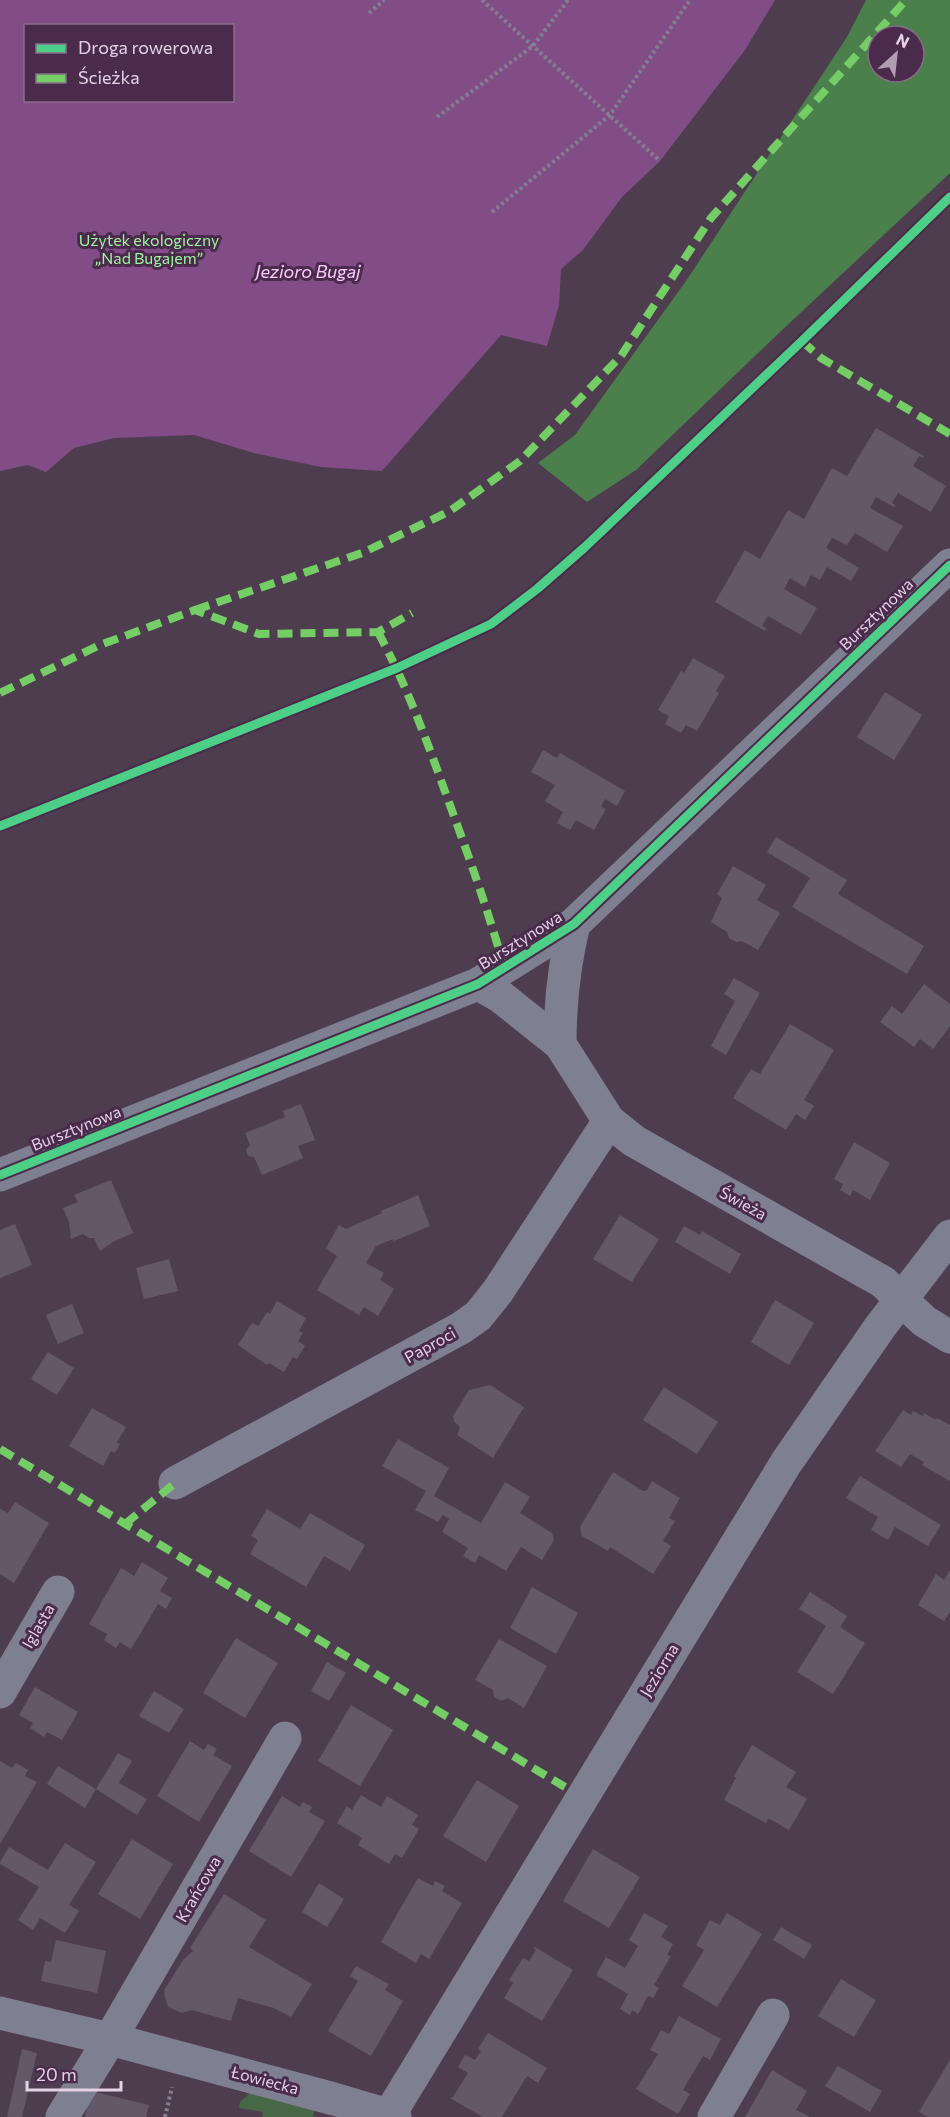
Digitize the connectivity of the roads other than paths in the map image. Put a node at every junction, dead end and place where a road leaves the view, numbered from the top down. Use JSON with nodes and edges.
{"nodes":[{"id":1,"x":950,"y":565,"type":"edge"},
{"id":2,"x":574,"y":924,"type":"junction"},
{"id":3,"x":478,"y":984,"type":"junction"},
{"id":4,"x":560,"y":1044,"type":"junction"},
{"id":5,"x":609,"y":1121,"type":"junction"},
{"id":6,"x":0,"y":1175,"type":"edge"},
{"id":7,"x":950,"y":1236,"type":"edge"},
{"id":8,"x":902,"y":1299,"type":"junction"},
{"id":9,"x":950,"y":1337,"type":"edge"},
{"id":10,"x":175,"y":1483,"type":"dead end"},
{"id":11,"x":58,"y":1592,"type":"dead end"},
{"id":12,"x":0,"y":1692,"type":"edge"},
{"id":13,"x":285,"y":1738,"type":"dead end"},
{"id":14,"x":0,"y":2013,"type":"edge"},
{"id":15,"x":773,"y":2015,"type":"dead end"},
{"id":16,"x":110,"y":2039,"type":"junction"},
{"id":17,"x":391,"y":2116,"type":"edge"},
{"id":18,"x":62,"y":2117,"type":"edge"},
{"id":19,"x":714,"y":2117,"type":"edge"}],
"edges":[{"from":1,"to":2,"type":"street","name":"Bursztynowa"},
{"from":2,"to":3,"type":"street","name":"Bursztynowa"},
{"from":2,"to":4,"type":"street"},
{"from":3,"to":4,"type":"street","name":"Świeża"},
{"from":3,"to":6,"type":"street","name":"Bursztynowa"},
{"from":4,"to":5,"type":"street","name":"Świeża"},
{"from":5,"to":8,"type":"street","name":"Świeża"},
{"from":5,"to":10,"type":"street","name":"Paproci"},
{"from":7,"to":8,"type":"street","name":"Jeziorna"},
{"from":8,"to":9,"type":"street","name":"Świeża"},
{"from":8,"to":17,"type":"street","name":"Jeziorna"},
{"from":11,"to":12,"type":"street","name":"Iglasta"},
{"from":13,"to":16,"type":"street","name":"Krańcowa"},
{"from":14,"to":16,"type":"street","name":"Łowiecka"},
{"from":15,"to":19,"type":"street"},
{"from":16,"to":17,"type":"street","name":"Łowiecka"},
{"from":16,"to":18,"type":"street","name":"Krańcowa"}]}
